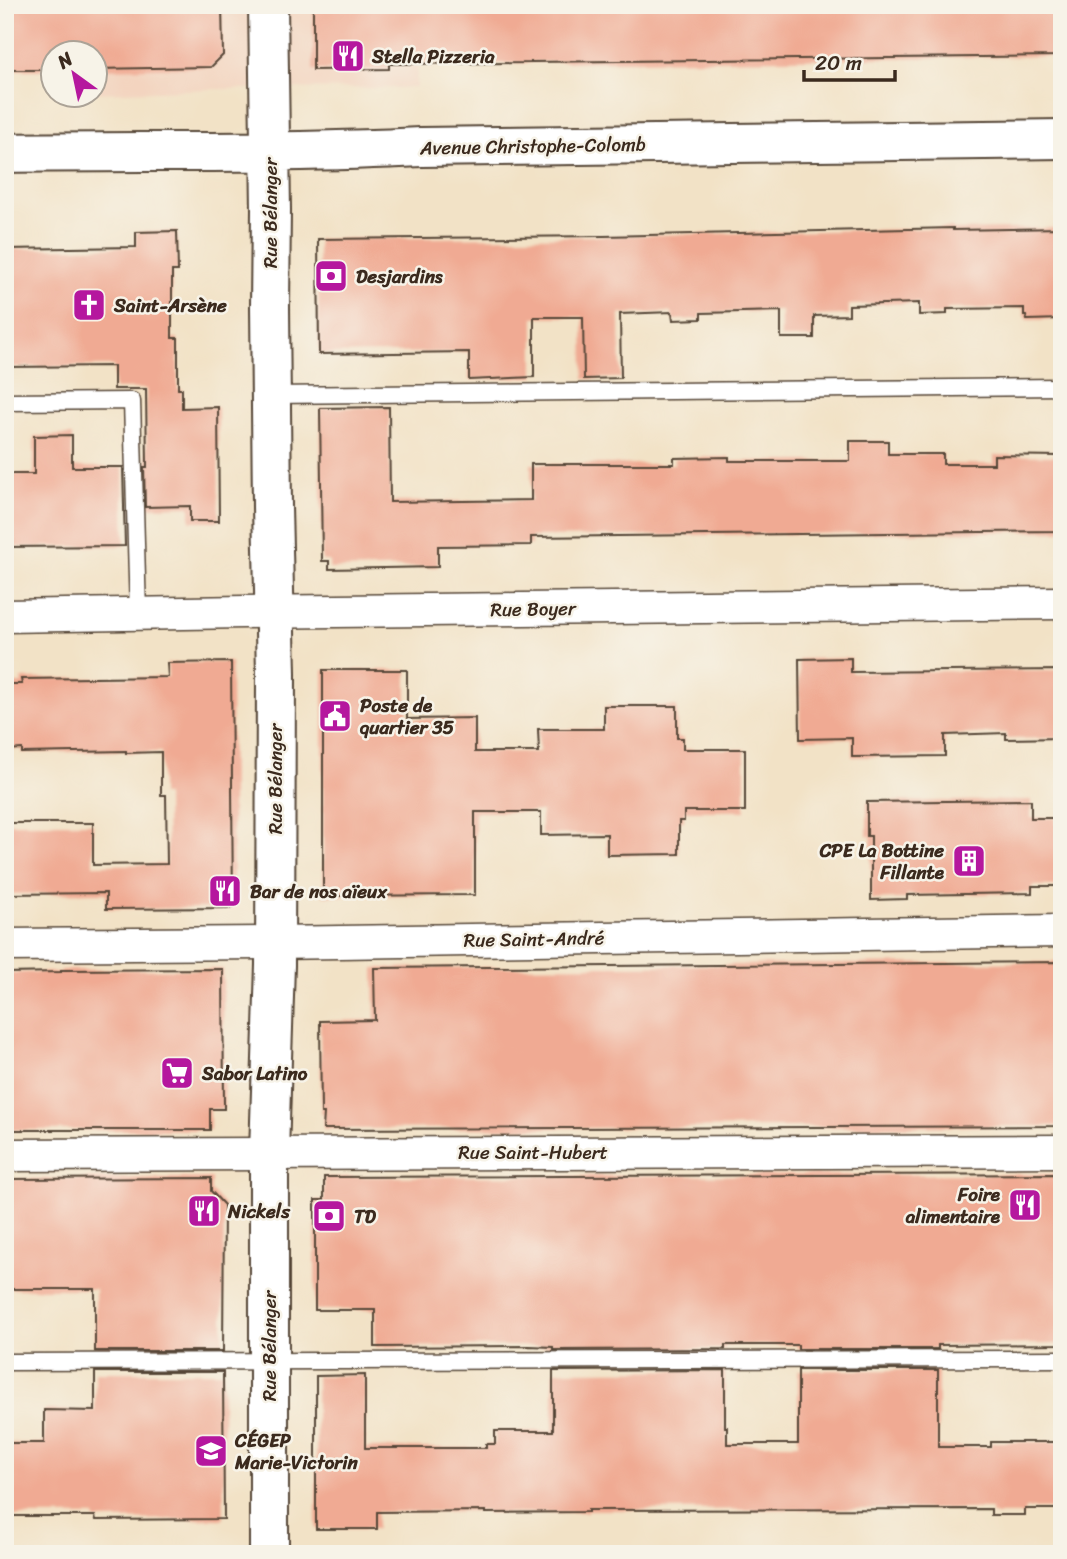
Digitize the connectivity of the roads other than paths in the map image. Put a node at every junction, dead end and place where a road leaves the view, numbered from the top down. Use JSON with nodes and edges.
{"nodes":[{"id":1,"x":268,"y":5,"type":"edge"},
{"id":2,"x":1062,"y":139,"type":"edge"},
{"id":3,"x":270,"y":151,"type":"junction"},
{"id":4,"x":5,"y":153,"type":"edge"},
{"id":5,"x":1062,"y":387,"type":"edge"},
{"id":6,"x":271,"y":395,"type":"junction"},
{"id":7,"x":5,"y":402,"type":"edge"},
{"id":8,"x":1062,"y":603,"type":"edge"},
{"id":9,"x":275,"y":612,"type":"junction"},
{"id":10,"x":138,"y":614,"type":"junction"},
{"id":11,"x":5,"y":616,"type":"edge"},
{"id":12,"x":1062,"y":931,"type":"edge"},
{"id":13,"x":275,"y":943,"type":"junction"},
{"id":14,"x":5,"y":945,"type":"edge"},
{"id":15,"x":1062,"y":1151,"type":"edge"},
{"id":16,"x":269,"y":1153,"type":"junction"},
{"id":17,"x":5,"y":1155,"type":"edge"},
{"id":18,"x":1062,"y":1359,"type":"edge"},
{"id":19,"x":270,"y":1360,"type":"junction"},
{"id":20,"x":5,"y":1362,"type":"edge"},
{"id":21,"x":269,"y":1554,"type":"edge"}],
"edges":[{"from":1,"to":3,"type":"street","name":"Rue Bélanger"},
{"from":2,"to":3,"type":"street","name":"Avenue Christophe-Colomb"},
{"from":3,"to":4,"type":"street","name":"Avenue Christophe-Colomb"},
{"from":3,"to":6,"type":"street","name":"Rue Bélanger"},
{"from":5,"to":6,"type":"lane"},
{"from":6,"to":9,"type":"street","name":"Rue Bélanger"},
{"from":7,"to":10,"type":"lane"},
{"from":8,"to":9,"type":"street","name":"Rue Boyer"},
{"from":9,"to":10,"type":"street","name":"Rue Boyer"},
{"from":9,"to":13,"type":"street","name":"Rue Bélanger"},
{"from":10,"to":11,"type":"street","name":"Rue Boyer"},
{"from":12,"to":13,"type":"street","name":"Rue Saint-André"},
{"from":13,"to":14,"type":"street","name":"Rue Saint-André"},
{"from":13,"to":16,"type":"street","name":"Rue Bélanger"},
{"from":15,"to":16,"type":"street","name":"Rue Saint-Hubert"},
{"from":16,"to":17,"type":"street","name":"Rue Saint-Hubert"},
{"from":16,"to":19,"type":"street","name":"Rue Bélanger"},
{"from":18,"to":19,"type":"lane"},
{"from":19,"to":20,"type":"lane"},
{"from":19,"to":21,"type":"street","name":"Rue Bélanger"}]}
